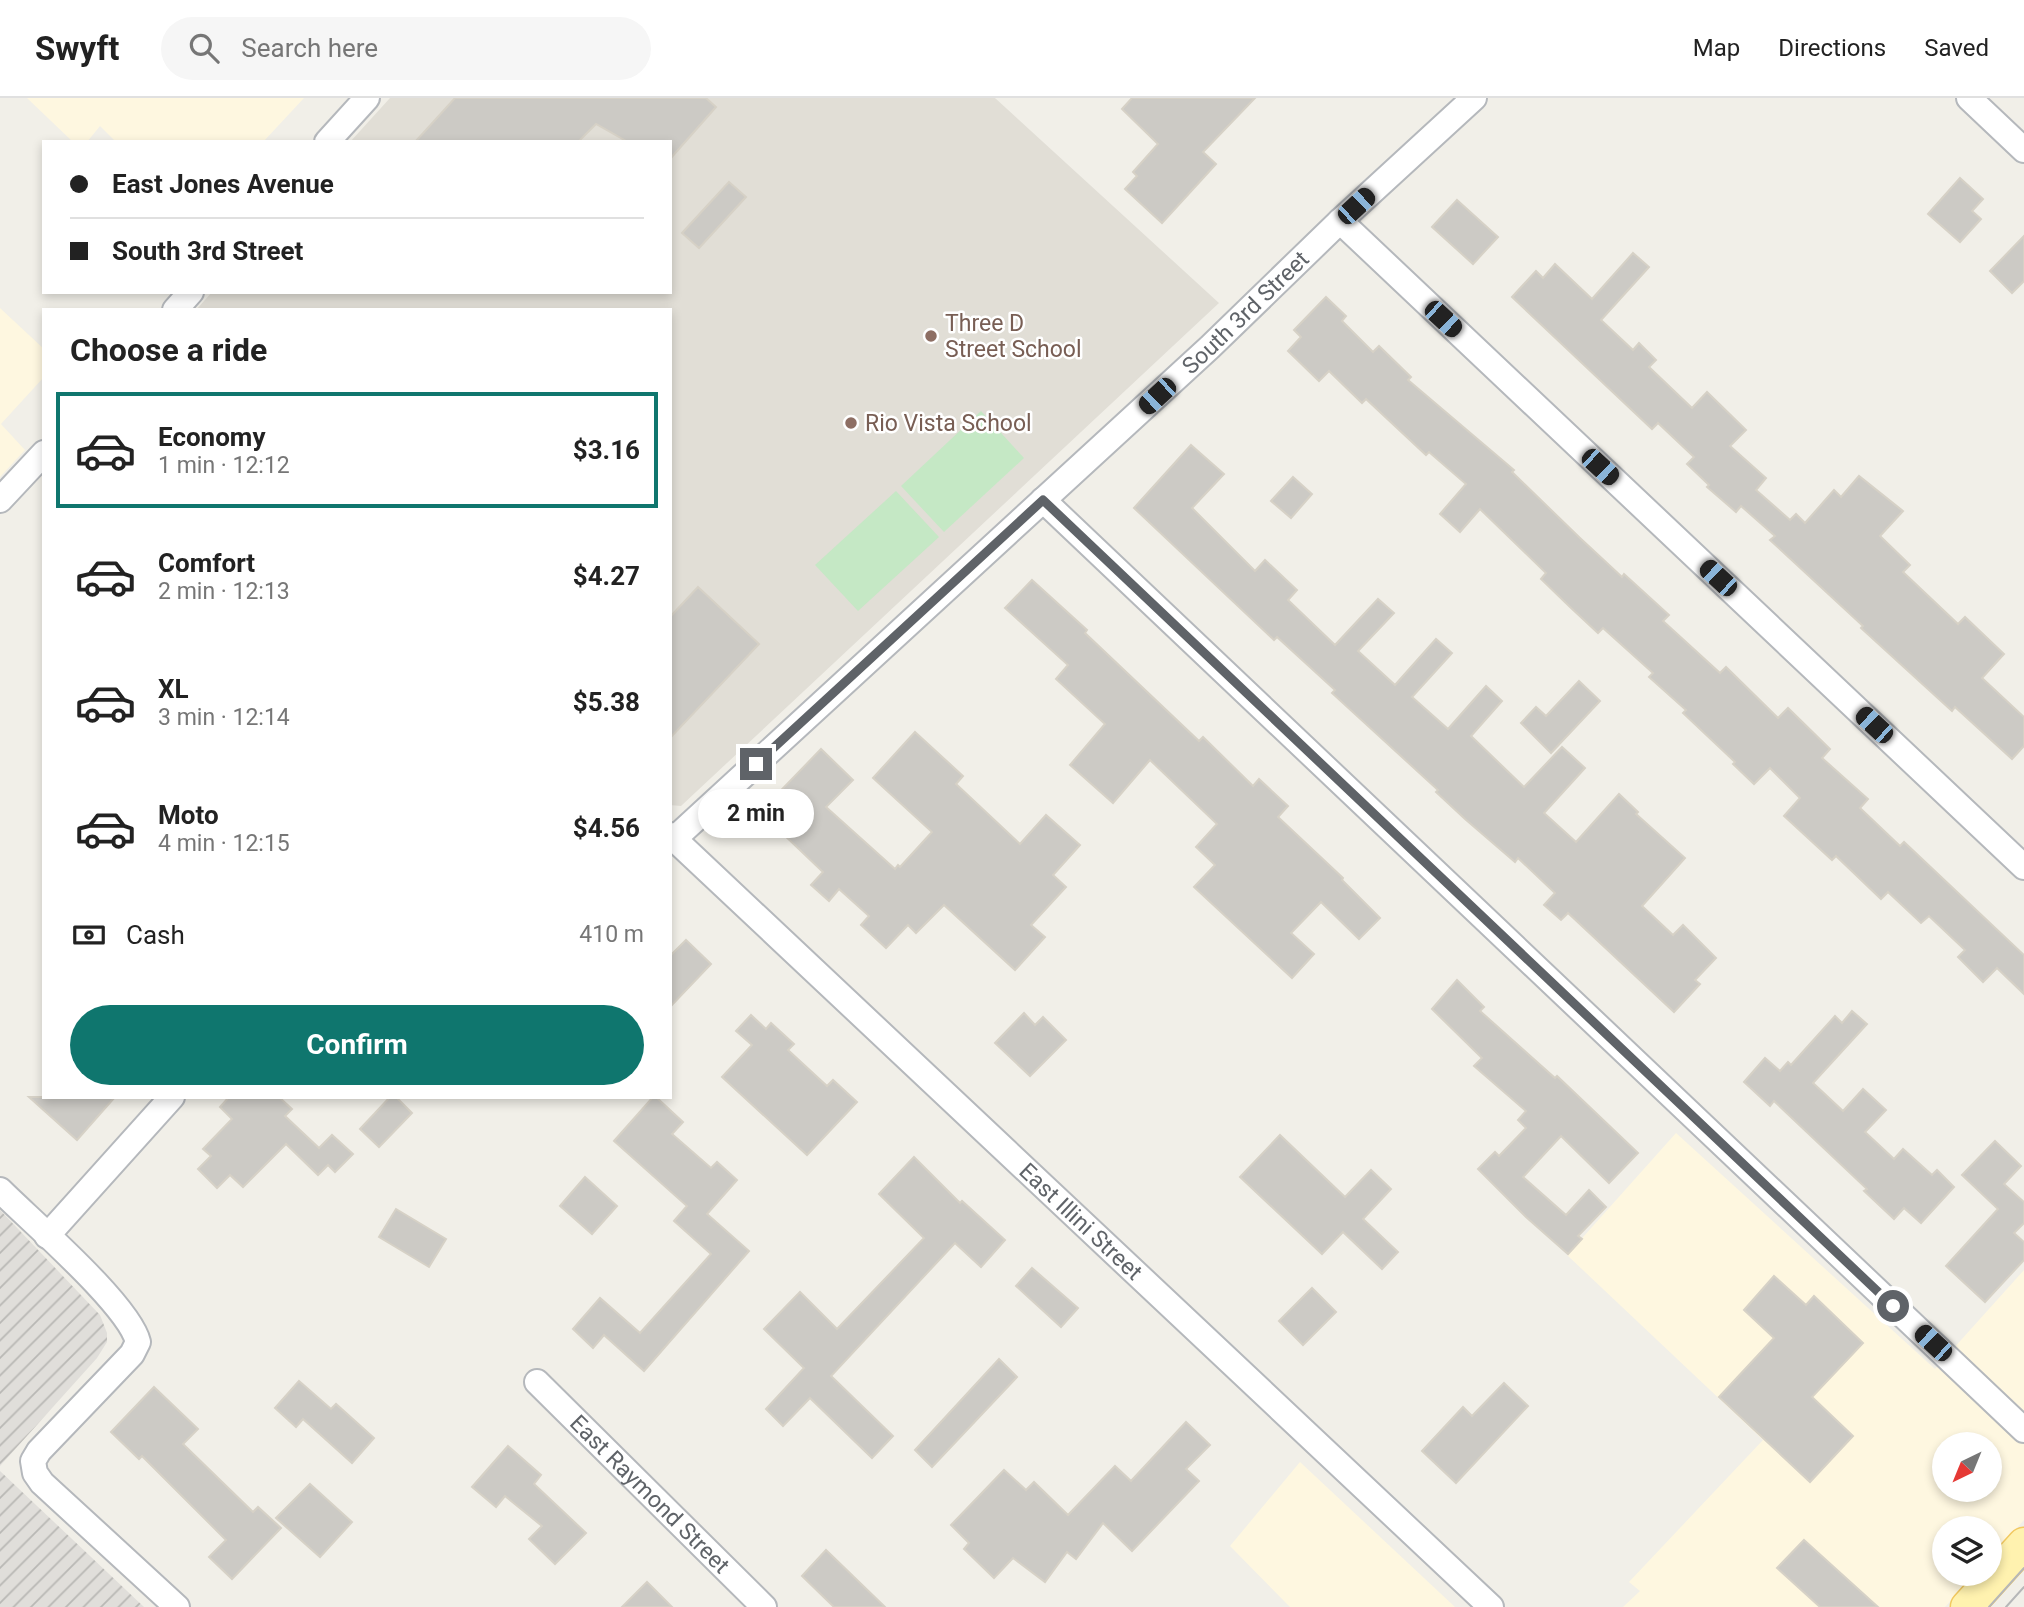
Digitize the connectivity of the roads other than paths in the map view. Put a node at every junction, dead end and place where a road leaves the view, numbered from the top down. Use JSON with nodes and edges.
{"nodes":[{"id":1,"x":367,"y":98,"type":"edge"},
{"id":2,"x":1474,"y":98,"type":"edge"},
{"id":3,"x":1969,"y":98,"type":"edge"},
{"id":4,"x":329,"y":140,"type":"edge"},
{"id":5,"x":2024,"y":150,"type":"edge"},
{"id":6,"x":1339,"y":221,"type":"junction"},
{"id":7,"x":189,"y":294,"type":"edge"},
{"id":8,"x":177,"y":308,"type":"edge"},
{"id":9,"x":42,"y":455,"type":"edge"},
{"id":10,"x":0,"y":500,"type":"edge"},
{"id":11,"x":1043,"y":500,"type":"junction"},
{"id":12,"x":672,"y":837,"type":"edge"},
{"id":13,"x":2024,"y":867,"type":"edge"},
{"id":14,"x":170,"y":1099,"type":"edge"},
{"id":15,"x":0,"y":1190,"type":"edge"},
{"id":16,"x":47,"y":1236,"type":"junction"},
{"id":17,"x":537,"y":1382,"type":"dead end"},
{"id":18,"x":2024,"y":1430,"type":"edge"},
{"id":19,"x":2024,"y":1544,"type":"edge"},
{"id":20,"x":177,"y":1607,"type":"edge"},
{"id":21,"x":764,"y":1607,"type":"edge"},
{"id":22,"x":1491,"y":1607,"type":"edge"},
{"id":23,"x":1967,"y":1607,"type":"edge"}],
"edges":[{"from":1,"to":4,"type":"street"},
{"from":2,"to":6,"type":"street","name":"South 3rd Street"},
{"from":3,"to":5,"type":"street"},
{"from":6,"to":11,"type":"street","name":"South 3rd Street"},
{"from":6,"to":13,"type":"street"},
{"from":7,"to":8,"type":"street"},
{"from":9,"to":10,"type":"street"},
{"from":11,"to":12,"type":"street","name":"South 3rd Street"},
{"from":11,"to":18,"type":"street"},
{"from":12,"to":22,"type":"street","name":"East Illini Street"},
{"from":14,"to":16,"type":"street"},
{"from":15,"to":16,"type":"street"},
{"from":16,"to":20,"type":"street"},
{"from":17,"to":21,"type":"street","name":"East Raymond Street"},
{"from":19,"to":23,"type":"main road"}]}
